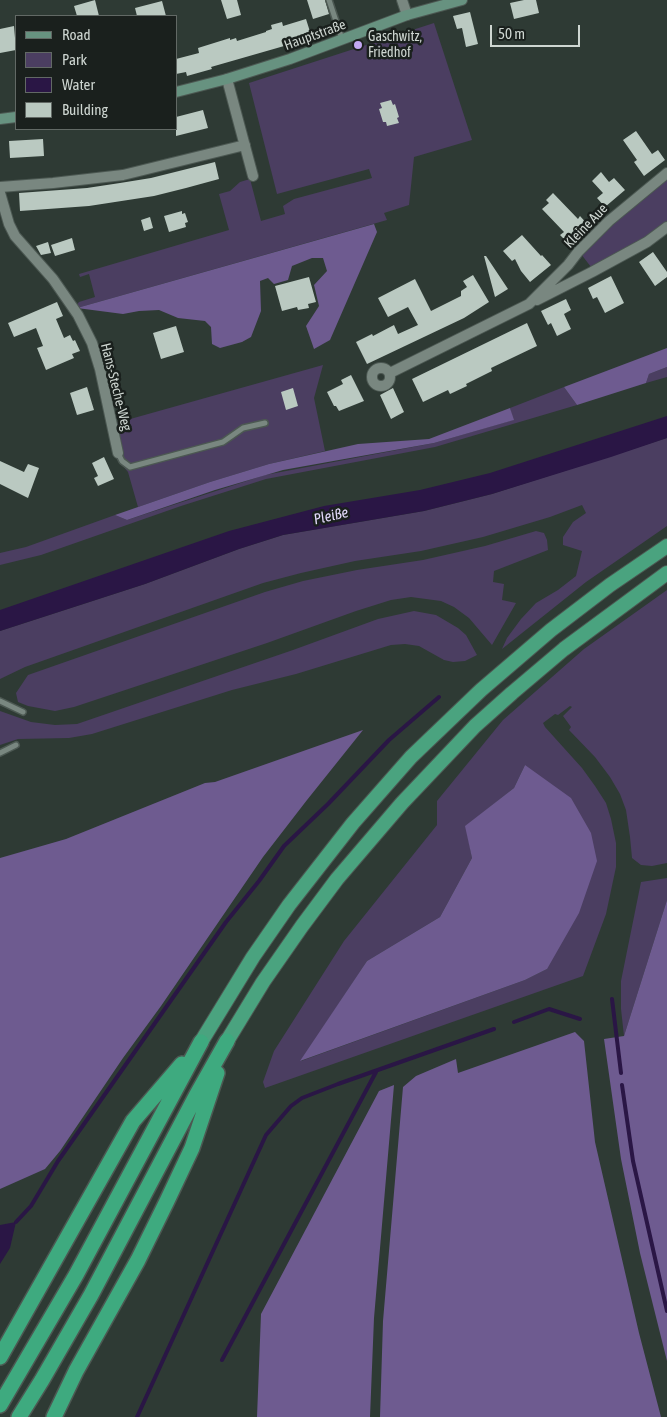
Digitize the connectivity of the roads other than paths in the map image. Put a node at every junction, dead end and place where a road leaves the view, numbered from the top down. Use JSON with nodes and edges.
{"nodes":[{"id":1,"x":329,"y":0,"type":"edge"},
{"id":2,"x":402,"y":0,"type":"edge"},
{"id":3,"x":462,"y":0,"type":"edge"},
{"id":4,"x":407,"y":15,"type":"junction"},
{"id":5,"x":342,"y":39,"type":"junction"},
{"id":6,"x":227,"y":79,"type":"junction"},
{"id":7,"x":178,"y":91,"type":"edge"},
{"id":8,"x":15,"y":117,"type":"edge"},
{"id":9,"x":0,"y":119,"type":"edge"},
{"id":10,"x":244,"y":146,"type":"junction"},
{"id":11,"x":667,"y":173,"type":"edge"},
{"id":12,"x":253,"y":176,"type":"dead end"},
{"id":13,"x":0,"y":187,"type":"edge"},
{"id":14,"x":0,"y":193,"type":"edge"},
{"id":15,"x":667,"y":227,"type":"edge"},
{"id":16,"x":529,"y":304,"type":"junction"},
{"id":17,"x":390,"y":373,"type":"dead end"},
{"id":18,"x":264,"y":423,"type":"dead end"},
{"id":19,"x":118,"y":453,"type":"joint"},
{"id":20,"x":667,"y":546,"type":"edge"},
{"id":21,"x":667,"y":572,"type":"edge"},
{"id":22,"x":0,"y":702,"type":"edge"},
{"id":23,"x":22,"y":712,"type":"dead end"},
{"id":24,"x":16,"y":745,"type":"dead end"},
{"id":25,"x":0,"y":753,"type":"edge"},
{"id":26,"x":227,"y":1041,"type":"junction"},
{"id":27,"x":201,"y":1042,"type":"junction"},
{"id":28,"x":32,"y":1302,"type":"junction"},
{"id":29,"x":0,"y":1348,"type":"edge"},
{"id":30,"x":0,"y":1357,"type":"edge"},
{"id":31,"x":76,"y":1372,"type":"junction"},
{"id":32,"x":0,"y":1404,"type":"edge"},
{"id":33,"x":18,"y":1417,"type":"edge"},
{"id":34,"x":45,"y":1417,"type":"edge"},
{"id":35,"x":54,"y":1417,"type":"edge"}],
"edges":[{"from":1,"to":5,"type":"lane"},
{"from":2,"to":4,"type":"street"},
{"from":3,"to":4,"type":"main road","name":"Hauptstraße"},
{"from":4,"to":5,"type":"main road","name":"Hauptstraße"},
{"from":5,"to":6,"type":"main road","name":"Hauptstraße"},
{"from":6,"to":7,"type":"main road","name":"Hauptstraße"},
{"from":6,"to":10,"type":"street"},
{"from":8,"to":9,"type":"main road"},
{"from":10,"to":12,"type":"street"},
{"from":10,"to":13,"type":"street"},
{"from":11,"to":16,"type":"street","name":"Kleine Aue"},
{"from":14,"to":19,"type":"street","name":"Hans-Steche-Weg"},
{"from":15,"to":16,"type":"street","name":"Kleine Aue"},
{"from":16,"to":17,"type":"street","name":"Kleine Aue"},
{"from":18,"to":19,"type":"lane","name":"Hans-Steche-Weg"},
{"from":20,"to":27,"type":"highway"},
{"from":21,"to":26,"type":"highway"},
{"from":22,"to":23,"type":"lane"},
{"from":24,"to":25,"type":"lane"},
{"from":26,"to":31,"type":"highway"},
{"from":26,"to":33,"type":"highway"},
{"from":27,"to":28,"type":"highway"},
{"from":27,"to":32,"type":"highway"},
{"from":28,"to":29,"type":"highway"},
{"from":28,"to":30,"type":"highway"},
{"from":31,"to":34,"type":"highway"},
{"from":31,"to":35,"type":"highway"}]}
